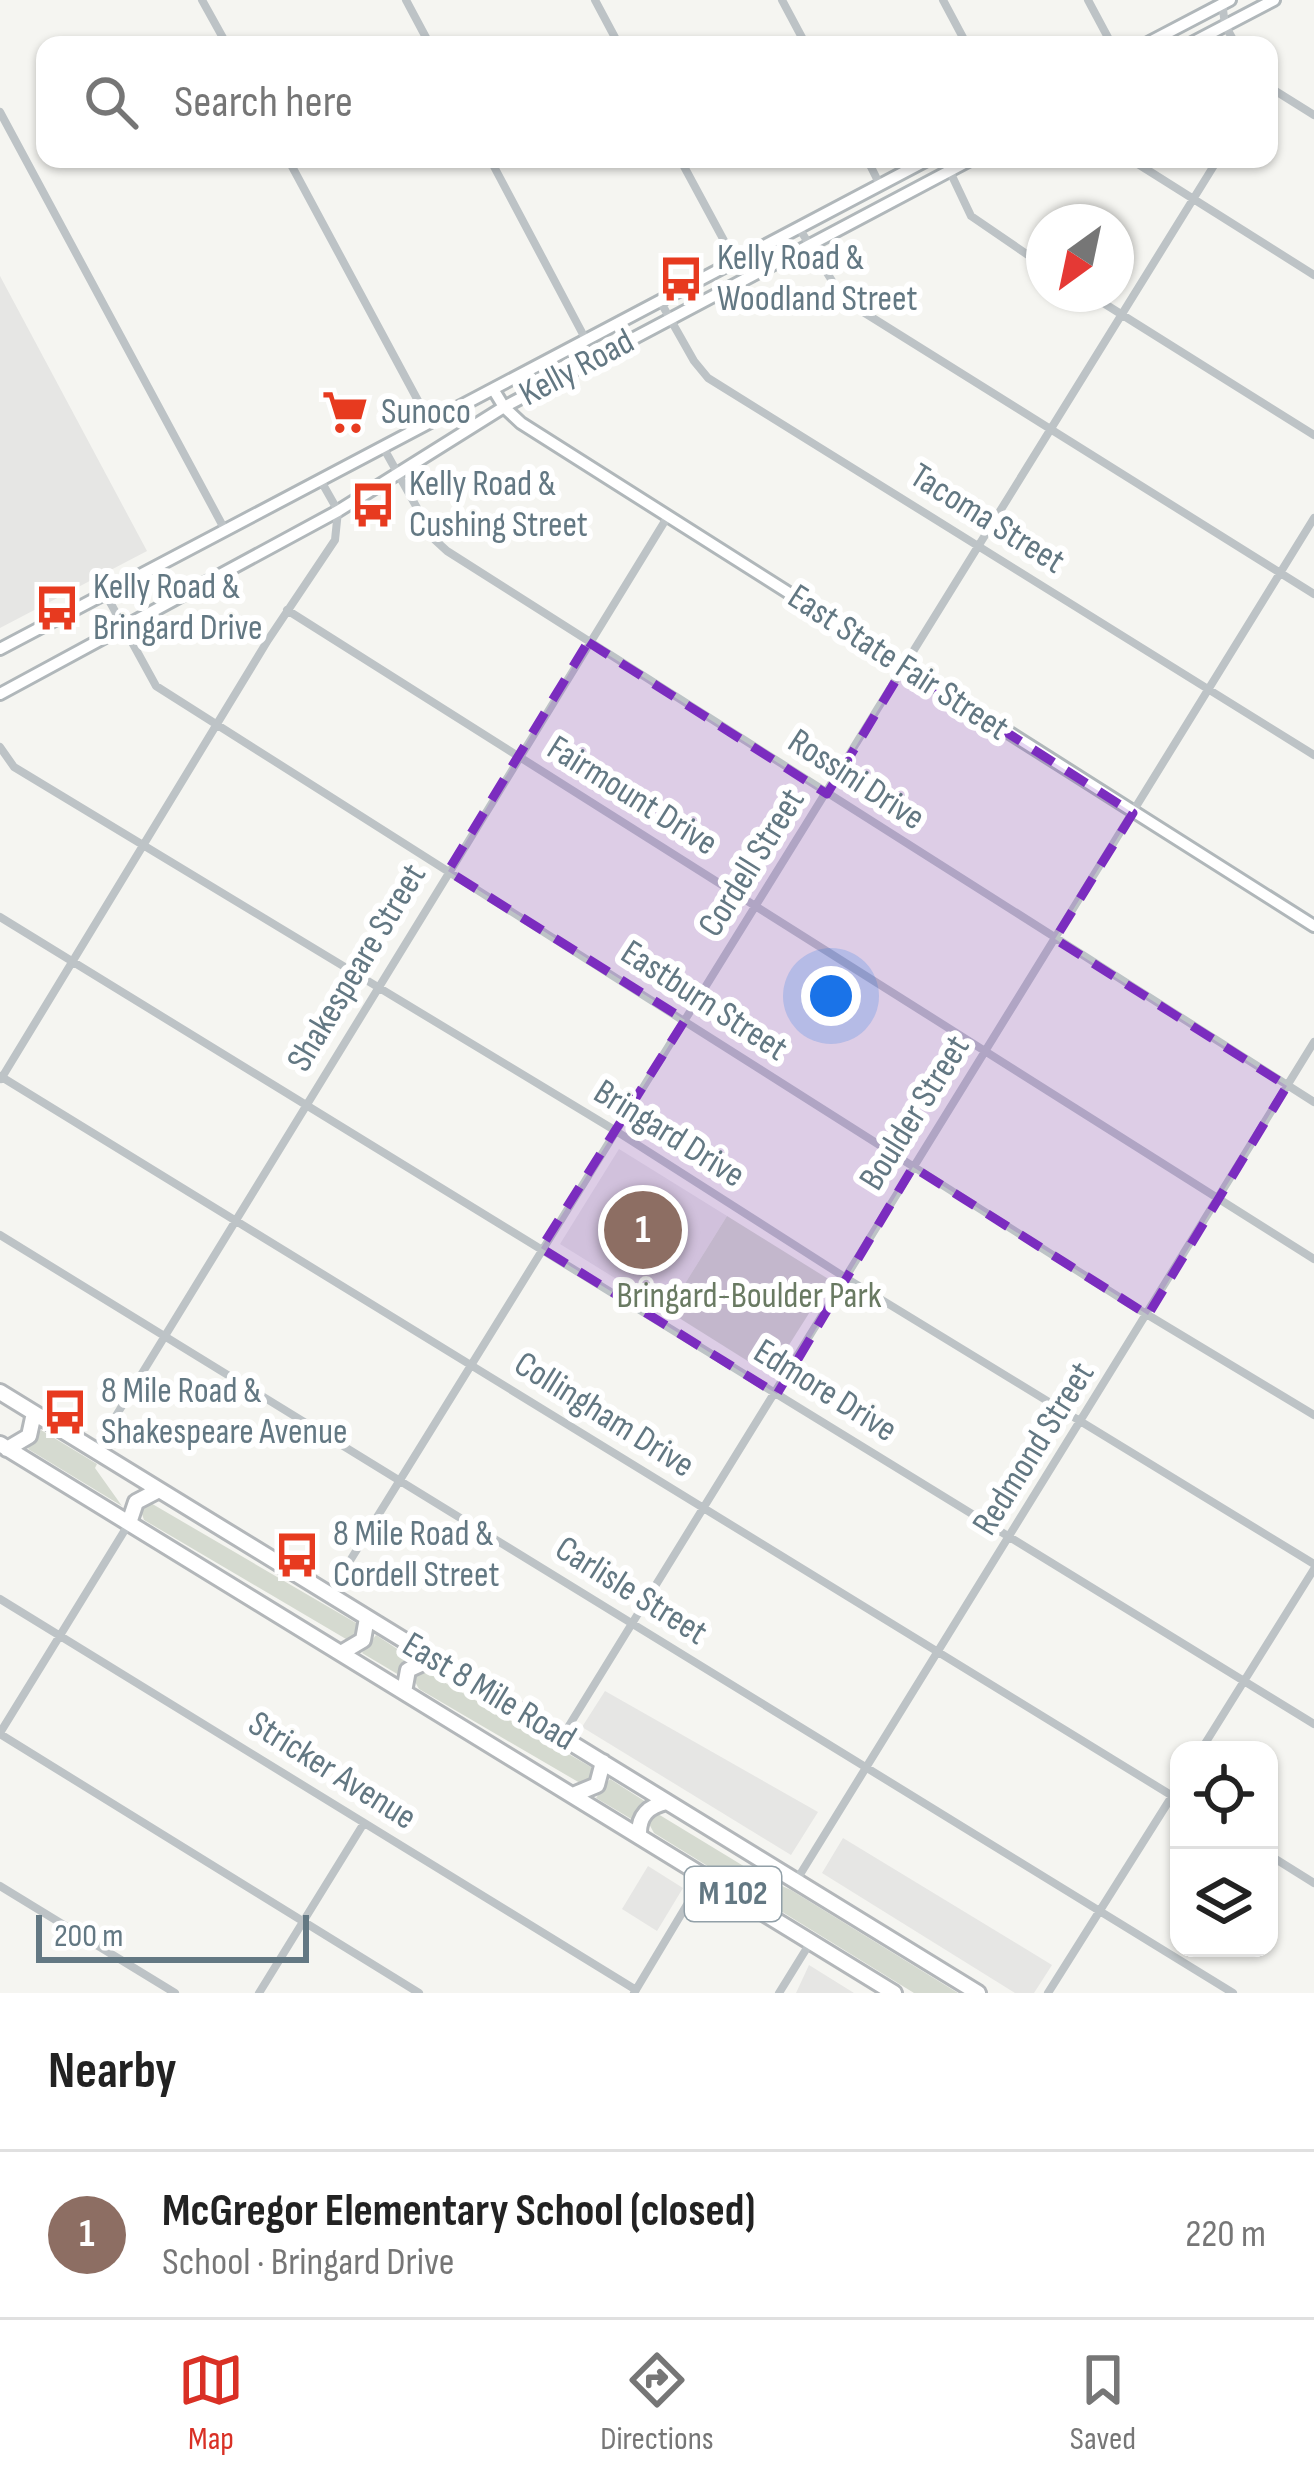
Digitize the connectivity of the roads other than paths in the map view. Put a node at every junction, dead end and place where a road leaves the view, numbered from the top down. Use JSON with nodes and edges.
{"nodes":[{"id":1,"x":202,"y":0,"type":"edge"},
{"id":2,"x":406,"y":0,"type":"edge"},
{"id":3,"x":596,"y":0,"type":"edge"},
{"id":4,"x":782,"y":0,"type":"edge"},
{"id":5,"x":943,"y":0,"type":"edge"},
{"id":6,"x":1088,"y":0,"type":"edge"},
{"id":7,"x":1274,"y":0,"type":"edge"},
{"id":8,"x":1225,"y":1,"type":"edge"},
{"id":9,"x":1226,"y":25,"type":"junction"},
{"id":10,"x":221,"y":36,"type":"edge"},
{"id":11,"x":425,"y":36,"type":"edge"},
{"id":12,"x":615,"y":36,"type":"edge"},
{"id":13,"x":801,"y":36,"type":"edge"},
{"id":14,"x":962,"y":36,"type":"edge"},
{"id":15,"x":1107,"y":36,"type":"edge"},
{"id":16,"x":1161,"y":36,"type":"edge"},
{"id":17,"x":1205,"y":36,"type":"edge"},
{"id":18,"x":1232,"y":36,"type":"edge"},
{"id":19,"x":1278,"y":93,"type":"edge"},
{"id":20,"x":0,"y":112,"type":"edge"},
{"id":21,"x":1314,"y":115,"type":"edge"},
{"id":22,"x":293,"y":168,"type":"edge"},
{"id":23,"x":495,"y":168,"type":"edge"},
{"id":24,"x":685,"y":168,"type":"edge"},
{"id":25,"x":872,"y":168,"type":"edge"},
{"id":26,"x":912,"y":168,"type":"edge"},
{"id":27,"x":941,"y":168,"type":"edge"},
{"id":28,"x":948,"y":168,"type":"edge"},
{"id":29,"x":1144,"y":168,"type":"edge"},
{"id":30,"x":1214,"y":168,"type":"edge"},
{"id":31,"x":880,"y":185,"type":"junction"},
{"id":32,"x":1194,"y":200,"type":"junction"},
{"id":33,"x":799,"y":227,"type":"junction"},
{"id":34,"x":808,"y":245,"type":"junction"},
{"id":35,"x":1026,"y":254,"type":"edge"},
{"id":36,"x":735,"y":261,"type":"junction"},
{"id":37,"x":1314,"y":275,"type":"edge"},
{"id":38,"x":660,"y":301,"type":"junction"},
{"id":39,"x":1116,"y":312,"type":"edge"},
{"id":40,"x":1121,"y":315,"type":"junction"},
{"id":41,"x":669,"y":319,"type":"junction"},
{"id":42,"x":586,"y":340,"type":"junction"},
{"id":43,"x":494,"y":389,"type":"junction"},
{"id":44,"x":504,"y":407,"type":"junction"},
{"id":45,"x":430,"y":423,"type":"junction"},
{"id":46,"x":1050,"y":430,"type":"junction"},
{"id":47,"x":1314,"y":435,"type":"edge"},
{"id":48,"x":383,"y":447,"type":"junction"},
{"id":49,"x":398,"y":475,"type":"junction"},
{"id":50,"x":321,"y":481,"type":"junction"},
{"id":51,"x":338,"y":512,"type":"junction"},
{"id":52,"x":668,"y":516,"type":"junction"},
{"id":53,"x":1314,"y":518,"type":"edge"},
{"id":54,"x":225,"y":530,"type":"junction"},
{"id":55,"x":979,"y":545,"type":"junction"},
{"id":56,"x":1280,"y":573,"type":"junction"},
{"id":57,"x":105,"y":593,"type":"junction"},
{"id":58,"x":1314,"y":595,"type":"edge"},
{"id":59,"x":287,"y":610,"type":"junction"},
{"id":60,"x":124,"y":628,"type":"junction"},
{"id":61,"x":588,"y":642,"type":"junction"},
{"id":62,"x":0,"y":649,"type":"edge"},
{"id":63,"x":904,"y":667,"type":"junction"},
{"id":64,"x":1209,"y":689,"type":"junction"},
{"id":65,"x":0,"y":694,"type":"edge"},
{"id":66,"x":216,"y":724,"type":"junction"},
{"id":67,"x":0,"y":747,"type":"edge"},
{"id":68,"x":1314,"y":755,"type":"edge"},
{"id":69,"x":519,"y":756,"type":"junction"},
{"id":70,"x":827,"y":794,"type":"junction"},
{"id":71,"x":1133,"y":812,"type":"junction"},
{"id":72,"x":142,"y":846,"type":"junction"},
{"id":73,"x":448,"y":871,"type":"junction"},
{"id":74,"x":757,"y":908,"type":"junction"},
{"id":75,"x":0,"y":917,"type":"edge"},
{"id":76,"x":1314,"y":926,"type":"edge"},
{"id":77,"x":1054,"y":939,"type":"junction"},
{"id":78,"x":72,"y":961,"type":"junction"},
{"id":79,"x":376,"y":987,"type":"junction"},
{"id":80,"x":685,"y":1020,"type":"junction"},
{"id":81,"x":1314,"y":1042,"type":"edge"},
{"id":82,"x":984,"y":1054,"type":"junction"},
{"id":83,"x":1,"y":1078,"type":"edge"},
{"id":84,"x":1287,"y":1086,"type":"junction"},
{"id":85,"x":1314,"y":1102,"type":"edge"},
{"id":86,"x":305,"y":1104,"type":"junction"},
{"id":87,"x":616,"y":1131,"type":"junction"},
{"id":88,"x":914,"y":1167,"type":"junction"},
{"id":89,"x":1218,"y":1201,"type":"junction"},
{"id":90,"x":236,"y":1219,"type":"junction"},
{"id":91,"x":0,"y":1235,"type":"edge"},
{"id":92,"x":542,"y":1249,"type":"junction"},
{"id":93,"x":1314,"y":1258,"type":"edge"},
{"id":94,"x":845,"y":1278,"type":"junction"},
{"id":95,"x":1148,"y":1315,"type":"junction"},
{"id":96,"x":165,"y":1335,"type":"junction"},
{"id":97,"x":471,"y":1364,"type":"junction"},
{"id":98,"x":0,"y":1392,"type":"edge"},
{"id":99,"x":777,"y":1394,"type":"junction"},
{"id":100,"x":34,"y":1413,"type":"junction"},
{"id":101,"x":1314,"y":1415,"type":"edge"},
{"id":102,"x":1081,"y":1424,"type":"junction"},
{"id":103,"x":4,"y":1446,"type":"edge"},
{"id":104,"x":95,"y":1450,"type":"junction"},
{"id":105,"x":400,"y":1480,"type":"junction"},
{"id":106,"x":159,"y":1490,"type":"junction"},
{"id":107,"x":705,"y":1508,"type":"junction"},
{"id":108,"x":129,"y":1523,"type":"junction"},
{"id":109,"x":1011,"y":1538,"type":"junction"},
{"id":110,"x":1314,"y":1567,"type":"edge"},
{"id":111,"x":330,"y":1595,"type":"junction"},
{"id":112,"x":0,"y":1599,"type":"edge"},
{"id":113,"x":368,"y":1618,"type":"junction"},
{"id":114,"x":633,"y":1624,"type":"junction"},
{"id":115,"x":60,"y":1636,"type":"junction"},
{"id":116,"x":939,"y":1652,"type":"junction"},
{"id":117,"x":340,"y":1653,"type":"junction"},
{"id":118,"x":434,"y":1658,"type":"junction"},
{"id":119,"x":1244,"y":1680,"type":"junction"},
{"id":120,"x":404,"y":1692,"type":"junction"},
{"id":121,"x":1314,"y":1724,"type":"edge"},
{"id":122,"x":0,"y":1734,"type":"edge"},
{"id":123,"x":562,"y":1737,"type":"junction"},
{"id":124,"x":1207,"y":1741,"type":"edge"},
{"id":125,"x":602,"y":1762,"type":"junction"},
{"id":126,"x":868,"y":1768,"type":"junction"},
{"id":127,"x":1170,"y":1794,"type":"edge"},
{"id":128,"x":573,"y":1796,"type":"junction"},
{"id":129,"x":667,"y":1802,"type":"junction"},
{"id":130,"x":1170,"y":1807,"type":"edge"},
{"id":131,"x":364,"y":1822,"type":"junction"},
{"id":132,"x":639,"y":1836,"type":"junction"},
{"id":133,"x":1278,"y":1861,"type":"edge"},
{"id":134,"x":704,"y":1876,"type":"junction"},
{"id":135,"x":796,"y":1881,"type":"junction"},
{"id":136,"x":1314,"y":1883,"type":"edge"},
{"id":137,"x":0,"y":1886,"type":"edge"},
{"id":138,"x":1100,"y":1911,"type":"junction"},
{"id":139,"x":303,"y":1922,"type":"junction"},
{"id":140,"x":810,"y":1942,"type":"junction"},
{"id":141,"x":634,"y":1991,"type":"edge"},
{"id":142,"x":175,"y":1993,"type":"edge"},
{"id":143,"x":259,"y":1993,"type":"edge"},
{"id":144,"x":419,"y":1993,"type":"edge"},
{"id":145,"x":779,"y":1993,"type":"edge"},
{"id":146,"x":894,"y":1993,"type":"edge"},
{"id":147,"x":978,"y":1993,"type":"edge"},
{"id":148,"x":1048,"y":1993,"type":"edge"},
{"id":149,"x":1234,"y":1993,"type":"edge"}],
"edges":[{"from":1,"to":10,"type":"street"},
{"from":2,"to":11,"type":"street"},
{"from":3,"to":12,"type":"street"},
{"from":4,"to":13,"type":"street"},
{"from":5,"to":14,"type":"street"},
{"from":6,"to":15,"type":"street"},
{"from":7,"to":9,"type":"street"},
{"from":8,"to":9,"type":"street"},
{"from":8,"to":16,"type":"street"},
{"from":9,"to":17,"type":"street"},
{"from":9,"to":18,"type":"street"},
{"from":19,"to":21,"type":"street"},
{"from":20,"to":54,"type":"street"},
{"from":22,"to":45,"type":"street"},
{"from":23,"to":42,"type":"street"},
{"from":24,"to":36,"type":"street"},
{"from":25,"to":31,"type":"street"},
{"from":26,"to":31,"type":"street","name":"Kelly Road"},
{"from":27,"to":34,"type":"street","name":"Kelly Road"},
{"from":28,"to":35,"type":"street"},
{"from":29,"to":32,"type":"street"},
{"from":30,"to":32,"type":"street","name":"Cordell Street"},
{"from":31,"to":33,"type":"street","name":"Kelly Road"},
{"from":32,"to":37,"type":"street"},
{"from":32,"to":40,"type":"street","name":"Cordell Street"},
{"from":33,"to":34,"type":"street"},
{"from":33,"to":36,"type":"street","name":"Kelly Road"},
{"from":34,"to":41,"type":"street","name":"Kelly Road"},
{"from":34,"to":46,"type":"street"},
{"from":36,"to":38,"type":"street","name":"Kelly Road"},
{"from":38,"to":41,"type":"street","name":"Tacoma Street"},
{"from":38,"to":42,"type":"street","name":"Kelly Road"},
{"from":39,"to":40,"type":"street"},
{"from":40,"to":46,"type":"street","name":"Cordell Street"},
{"from":40,"to":47,"type":"street"},
{"from":41,"to":44,"type":"street","name":"Kelly Road"},
{"from":41,"to":55,"type":"street","name":"Tacoma Street"},
{"from":42,"to":43,"type":"street","name":"Kelly Road"},
{"from":43,"to":44,"type":"street","name":"East State Fair Street"},
{"from":43,"to":45,"type":"street","name":"Kelly Road"},
{"from":44,"to":49,"type":"street","name":"Kelly Road"},
{"from":44,"to":52,"type":"street","name":"East State Fair Street"},
{"from":45,"to":48,"type":"street","name":"Kelly Road"},
{"from":46,"to":55,"type":"street","name":"Cordell Street"},
{"from":46,"to":56,"type":"street"},
{"from":48,"to":49,"type":"street","name":"Rossini Drive"},
{"from":48,"to":50,"type":"street","name":"Kelly Road"},
{"from":49,"to":51,"type":"street","name":"Kelly Road"},
{"from":49,"to":61,"type":"street","name":"Rossini Drive"},
{"from":50,"to":51,"type":"street"},
{"from":50,"to":54,"type":"street","name":"Kelly Road"},
{"from":51,"to":59,"type":"street"},
{"from":51,"to":60,"type":"street","name":"Kelly Road"},
{"from":52,"to":61,"type":"street","name":"Shakespeare Street"},
{"from":52,"to":63,"type":"street","name":"East State Fair Street"},
{"from":53,"to":56,"type":"street","name":"Boulder Street"},
{"from":54,"to":57,"type":"street","name":"Kelly Road"},
{"from":55,"to":63,"type":"street","name":"Cordell Street"},
{"from":55,"to":64,"type":"street","name":"Tacoma Street"},
{"from":56,"to":58,"type":"street"},
{"from":56,"to":64,"type":"street","name":"Boulder Street"},
{"from":57,"to":60,"type":"street","name":"Eastburn Street"},
{"from":57,"to":62,"type":"street","name":"Kelly Road"},
{"from":59,"to":66,"type":"street"},
{"from":59,"to":69,"type":"street","name":"Fairmount Drive"},
{"from":60,"to":65,"type":"street","name":"Kelly Road"},
{"from":60,"to":66,"type":"street","name":"Eastburn Street"},
{"from":61,"to":69,"type":"street","name":"Shakespeare Street"},
{"from":61,"to":70,"type":"street","name":"Rossini Drive"},
{"from":63,"to":70,"type":"street","name":"Cordell Street"},
{"from":63,"to":71,"type":"street","name":"East State Fair Street"},
{"from":64,"to":68,"type":"street","name":"Tacoma Street"},
{"from":64,"to":71,"type":"street","name":"Boulder Street"},
{"from":66,"to":72,"type":"street"},
{"from":66,"to":73,"type":"street","name":"Eastburn Street"},
{"from":67,"to":72,"type":"street","name":"Bringard Drive"},
{"from":69,"to":73,"type":"street","name":"Shakespeare Street"},
{"from":69,"to":74,"type":"street","name":"Fairmount Drive"},
{"from":70,"to":74,"type":"street","name":"Cordell Street"},
{"from":70,"to":77,"type":"street","name":"Rossini Drive"},
{"from":71,"to":76,"type":"street","name":"East State Fair Street"},
{"from":71,"to":77,"type":"street","name":"Boulder Street"},
{"from":72,"to":78,"type":"street"},
{"from":72,"to":79,"type":"street","name":"Bringard Drive"},
{"from":73,"to":79,"type":"street","name":"Shakespeare Street"},
{"from":73,"to":80,"type":"street","name":"Eastburn Street"},
{"from":74,"to":80,"type":"street","name":"Cordell Street"},
{"from":74,"to":82,"type":"street","name":"Fairmount Drive"},
{"from":75,"to":78,"type":"street","name":"Edmore Drive"},
{"from":77,"to":82,"type":"street","name":"Boulder Street"},
{"from":77,"to":84,"type":"street","name":"Rossini Drive"},
{"from":78,"to":83,"type":"street"},
{"from":78,"to":86,"type":"street","name":"Edmore Drive"},
{"from":79,"to":86,"type":"street","name":"Shakespeare Street"},
{"from":79,"to":87,"type":"street","name":"Bringard Drive"},
{"from":80,"to":87,"type":"street","name":"Cordell Street"},
{"from":80,"to":88,"type":"street","name":"Eastburn Street"},
{"from":81,"to":84,"type":"street","name":"Redmond Street"},
{"from":82,"to":88,"type":"street","name":"Boulder Street"},
{"from":82,"to":89,"type":"street","name":"Fairmount Drive"},
{"from":83,"to":90,"type":"street","name":"Collingham Drive"},
{"from":84,"to":85,"type":"street","name":"Rossini Drive"},
{"from":84,"to":89,"type":"street","name":"Redmond Street"},
{"from":86,"to":90,"type":"street","name":"Shakespeare Street"},
{"from":86,"to":92,"type":"street","name":"Edmore Drive"},
{"from":87,"to":92,"type":"street","name":"Cordell Street"},
{"from":87,"to":94,"type":"street","name":"Bringard Drive"},
{"from":88,"to":94,"type":"street","name":"Boulder Street"},
{"from":88,"to":95,"type":"street","name":"Eastburn Street"},
{"from":89,"to":93,"type":"street","name":"Fairmount Drive"},
{"from":89,"to":95,"type":"street","name":"Redmond Street"},
{"from":90,"to":96,"type":"street","name":"Shakespeare Street"},
{"from":90,"to":97,"type":"street","name":"Collingham Drive"},
{"from":91,"to":96,"type":"street","name":"Carlisle Street"},
{"from":92,"to":97,"type":"street","name":"Cordell Street"},
{"from":92,"to":99,"type":"street","name":"Edmore Drive"},
{"from":94,"to":99,"type":"street","name":"Boulder Street"},
{"from":94,"to":102,"type":"street","name":"Bringard Drive"},
{"from":95,"to":101,"type":"street","name":"Eastburn Street"},
{"from":95,"to":102,"type":"street","name":"Redmond Street"},
{"from":96,"to":104,"type":"street","name":"Shakespeare Street"},
{"from":96,"to":105,"type":"street","name":"Carlisle Street"},
{"from":97,"to":105,"type":"street","name":"Cordell Street"},
{"from":97,"to":107,"type":"street","name":"Collingham Drive"},
{"from":98,"to":100,"type":"highway","name":"East 8 Mile Road","number":"M 102"},
{"from":99,"to":107,"type":"street","name":"Boulder Street"},
{"from":99,"to":109,"type":"street","name":"Edmore Drive"},
{"from":100,"to":103,"type":"highway"},
{"from":100,"to":104,"type":"highway","name":"East 8 Mile Road","number":"M 102"},
{"from":102,"to":109,"type":"street","name":"Redmond Street"},
{"from":102,"to":110,"type":"street","name":"Bringard Drive"},
{"from":103,"to":108,"type":"highway","name":"East 8 Mile Road","number":"M 102"},
{"from":104,"to":106,"type":"highway","name":"East 8 Mile Road","number":"M 102"},
{"from":105,"to":111,"type":"street","name":"Cordell Street"},
{"from":105,"to":114,"type":"street","name":"Carlisle Street"},
{"from":106,"to":108,"type":"highway"},
{"from":106,"to":111,"type":"highway","name":"East 8 Mile Road","number":"M 102"},
{"from":107,"to":114,"type":"street","name":"Boulder Street"},
{"from":107,"to":116,"type":"street","name":"Collingham Drive"},
{"from":108,"to":115,"type":"street"},
{"from":108,"to":117,"type":"highway","name":"East 8 Mile Road","number":"M 102"},
{"from":109,"to":116,"type":"street","name":"Redmond Street"},
{"from":109,"to":119,"type":"street","name":"Edmore Drive"},
{"from":110,"to":119,"type":"street"},
{"from":111,"to":113,"type":"highway","name":"East 8 Mile Road","number":"M 102"},
{"from":112,"to":115,"type":"street","name":"Stricker Avenue"},
{"from":113,"to":117,"type":"highway"},
{"from":113,"to":118,"type":"highway","name":"East 8 Mile Road","number":"M 102"},
{"from":114,"to":123,"type":"street","name":"Boulder Street"},
{"from":114,"to":126,"type":"street","name":"Carlisle Street"},
{"from":115,"to":122,"type":"street"},
{"from":115,"to":131,"type":"street","name":"Stricker Avenue"},
{"from":116,"to":126,"type":"street","name":"Redmond Street"},
{"from":116,"to":127,"type":"street","name":"Collingham Drive"},
{"from":117,"to":120,"type":"highway","name":"East 8 Mile Road","number":"M 102"},
{"from":118,"to":120,"type":"highway"},
{"from":118,"to":123,"type":"highway","name":"East 8 Mile Road","number":"M 102"},
{"from":119,"to":121,"type":"street","name":"Edmore Drive"},
{"from":119,"to":124,"type":"street"},
{"from":120,"to":128,"type":"highway","name":"East 8 Mile Road","number":"M 102"},
{"from":122,"to":139,"type":"street"},
{"from":123,"to":125,"type":"highway","name":"East 8 Mile Road","number":"M 102"},
{"from":125,"to":128,"type":"highway"},
{"from":125,"to":129,"type":"highway","name":"East 8 Mile Road","number":"M 102"},
{"from":126,"to":135,"type":"street","name":"Redmond Street"},
{"from":126,"to":138,"type":"street","name":"Carlisle Street"},
{"from":128,"to":132,"type":"highway","name":"East 8 Mile Road","number":"M 102"},
{"from":129,"to":132,"type":"highway"},
{"from":129,"to":135,"type":"highway","name":"East 8 Mile Road","number":"M 102"},
{"from":130,"to":138,"type":"street"},
{"from":131,"to":139,"type":"street"},
{"from":131,"to":141,"type":"street","name":"Stricker Avenue"},
{"from":132,"to":134,"type":"highway","name":"East 8 Mile Road","number":"M 102"},
{"from":133,"to":136,"type":"street"},
{"from":134,"to":140,"type":"highway","name":"East 8 Mile Road","number":"M 102"},
{"from":134,"to":141,"type":"street"},
{"from":135,"to":147,"type":"highway","name":"East 8 Mile Road","number":"M 102"},
{"from":137,"to":142,"type":"street"},
{"from":138,"to":148,"type":"street"},
{"from":138,"to":149,"type":"street","name":"Carlisle Street"},
{"from":139,"to":143,"type":"street"},
{"from":139,"to":144,"type":"street"},
{"from":140,"to":145,"type":"street"},
{"from":140,"to":146,"type":"highway","name":"East 8 Mile Road","number":"M 102"}]}
